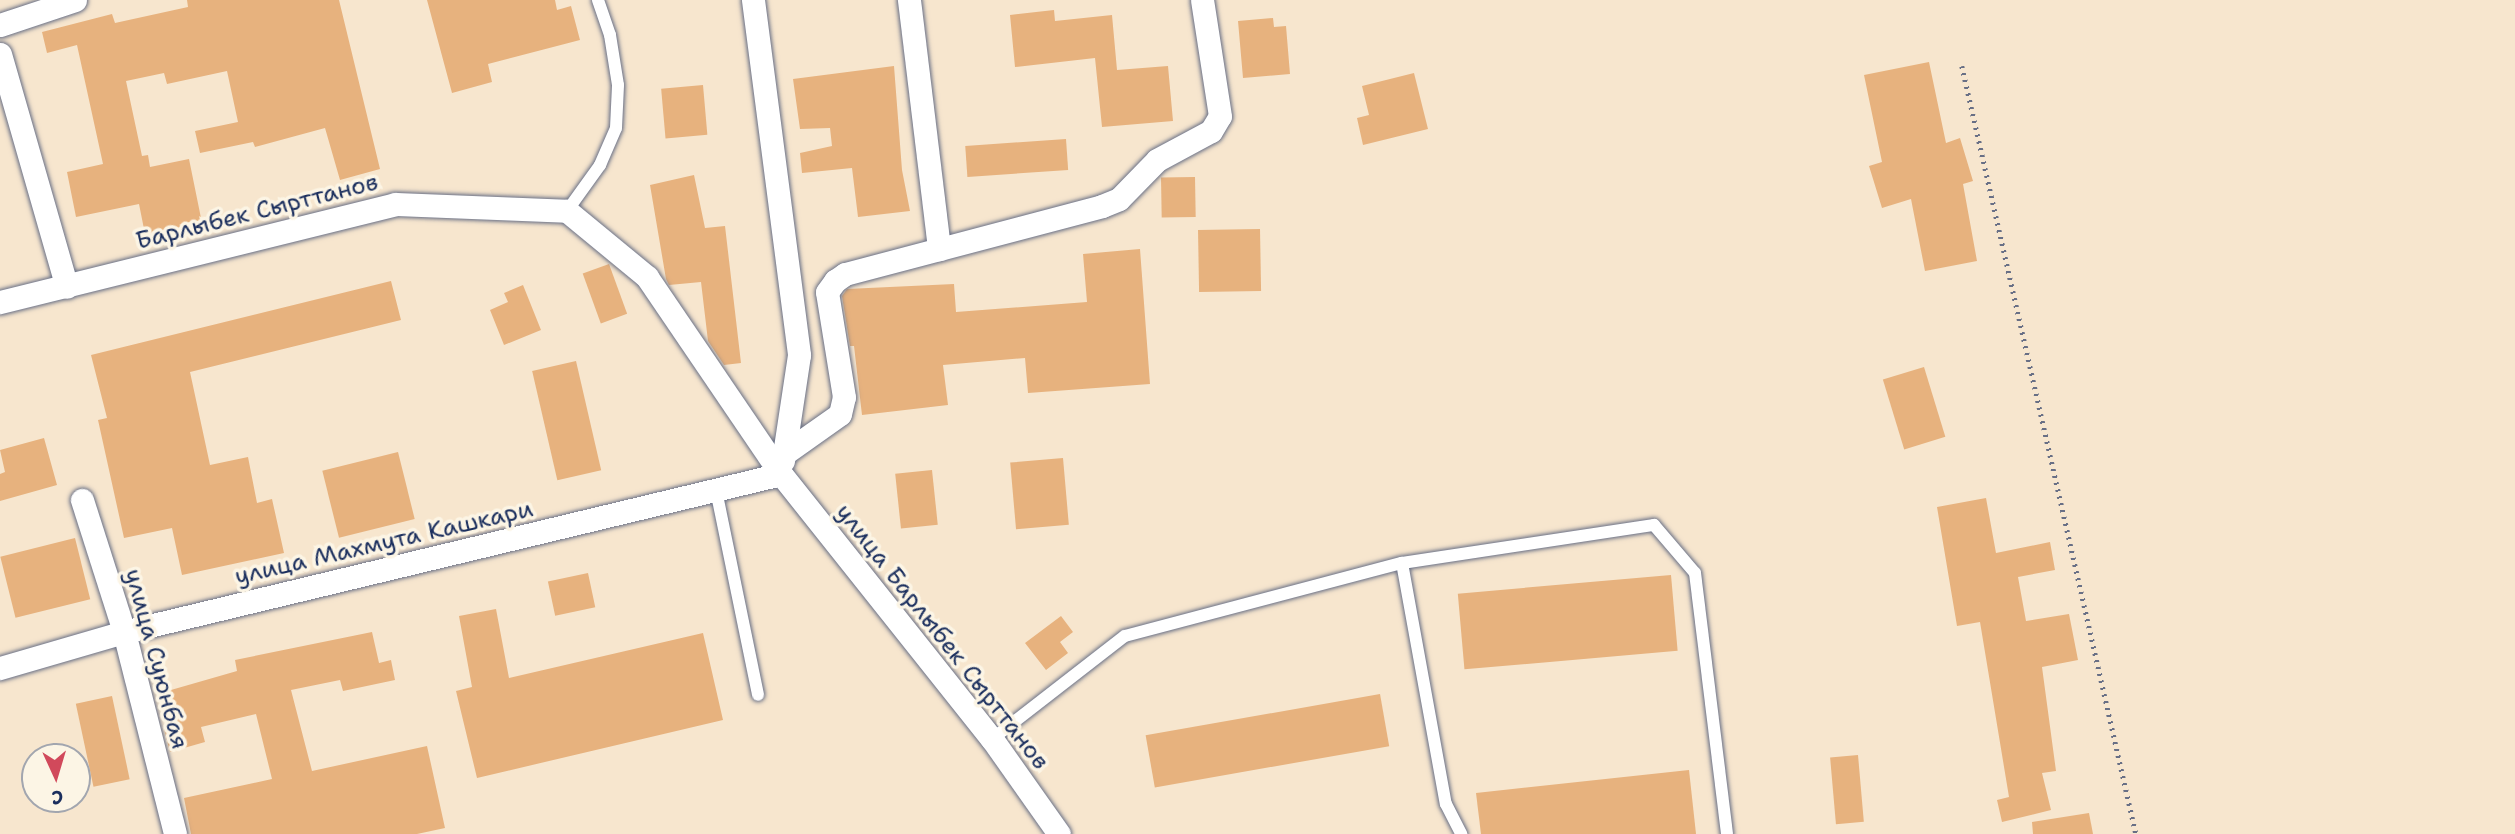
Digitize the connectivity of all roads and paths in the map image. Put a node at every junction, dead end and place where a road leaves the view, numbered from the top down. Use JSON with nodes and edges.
{"nodes":[{"id":1,"x":75,"y":0,"type":"edge"},
{"id":2,"x":598,"y":0,"type":"edge"},
{"id":3,"x":753,"y":0,"type":"edge"},
{"id":4,"x":909,"y":0,"type":"edge"},
{"id":5,"x":1202,"y":0,"type":"edge"},
{"id":6,"x":0,"y":25,"type":"edge"},
{"id":7,"x":0,"y":54,"type":"edge"},
{"id":8,"x":1962,"y":66,"type":"dead end"},
{"id":9,"x":567,"y":211,"type":"junction"},
{"id":10,"x":940,"y":249,"type":"junction"},
{"id":11,"x":67,"y":287,"type":"junction"},
{"id":12,"x":0,"y":302,"type":"edge"},
{"id":13,"x":783,"y":463,"type":"junction"},
{"id":14,"x":716,"y":490,"type":"junction"},
{"id":15,"x":82,"y":499,"type":"dead end"},
{"id":16,"x":1402,"y":563,"type":"junction"},
{"id":17,"x":124,"y":632,"type":"junction"},
{"id":18,"x":0,"y":668,"type":"edge"},
{"id":19,"x":758,"y":695,"type":"dead end"},
{"id":20,"x":992,"y":739,"type":"junction"},
{"id":21,"x":175,"y":834,"type":"edge"},
{"id":22,"x":1059,"y":834,"type":"edge"},
{"id":23,"x":1461,"y":834,"type":"edge"},
{"id":24,"x":1727,"y":834,"type":"edge"},
{"id":25,"x":2136,"y":834,"type":"edge"}],
"edges":[{"from":1,"to":6,"type":"street"},
{"from":2,"to":9,"type":"lane"},
{"from":3,"to":13,"type":"street"},
{"from":4,"to":10,"type":"street"},
{"from":5,"to":10,"type":"street"},
{"from":7,"to":11,"type":"street"},
{"from":8,"to":25,"type":"path"},
{"from":9,"to":11,"type":"street","name":"Барлыбек Сырттанов"},
{"from":9,"to":13,"type":"street"},
{"from":10,"to":13,"type":"street"},
{"from":11,"to":12,"type":"street","name":"Барлыбек Сырттанов"},
{"from":13,"to":14,"type":"street","name":"улица Махмута Кашкари"},
{"from":13,"to":20,"type":"street","name":"улица Барлыбек Сырттанов"},
{"from":14,"to":17,"type":"street","name":"улица Махмута Кашкари"},
{"from":14,"to":19,"type":"lane"},
{"from":15,"to":17,"type":"street","name":"улица Суюнбая"},
{"from":16,"to":20,"type":"lane"},
{"from":16,"to":23,"type":"lane"},
{"from":16,"to":24,"type":"lane"},
{"from":17,"to":18,"type":"street","name":"улица Махмута Кашкари"},
{"from":17,"to":21,"type":"street","name":"улица Суюнбая"},
{"from":20,"to":22,"type":"street","name":"улица Барлыбек Сырттанов"}]}
